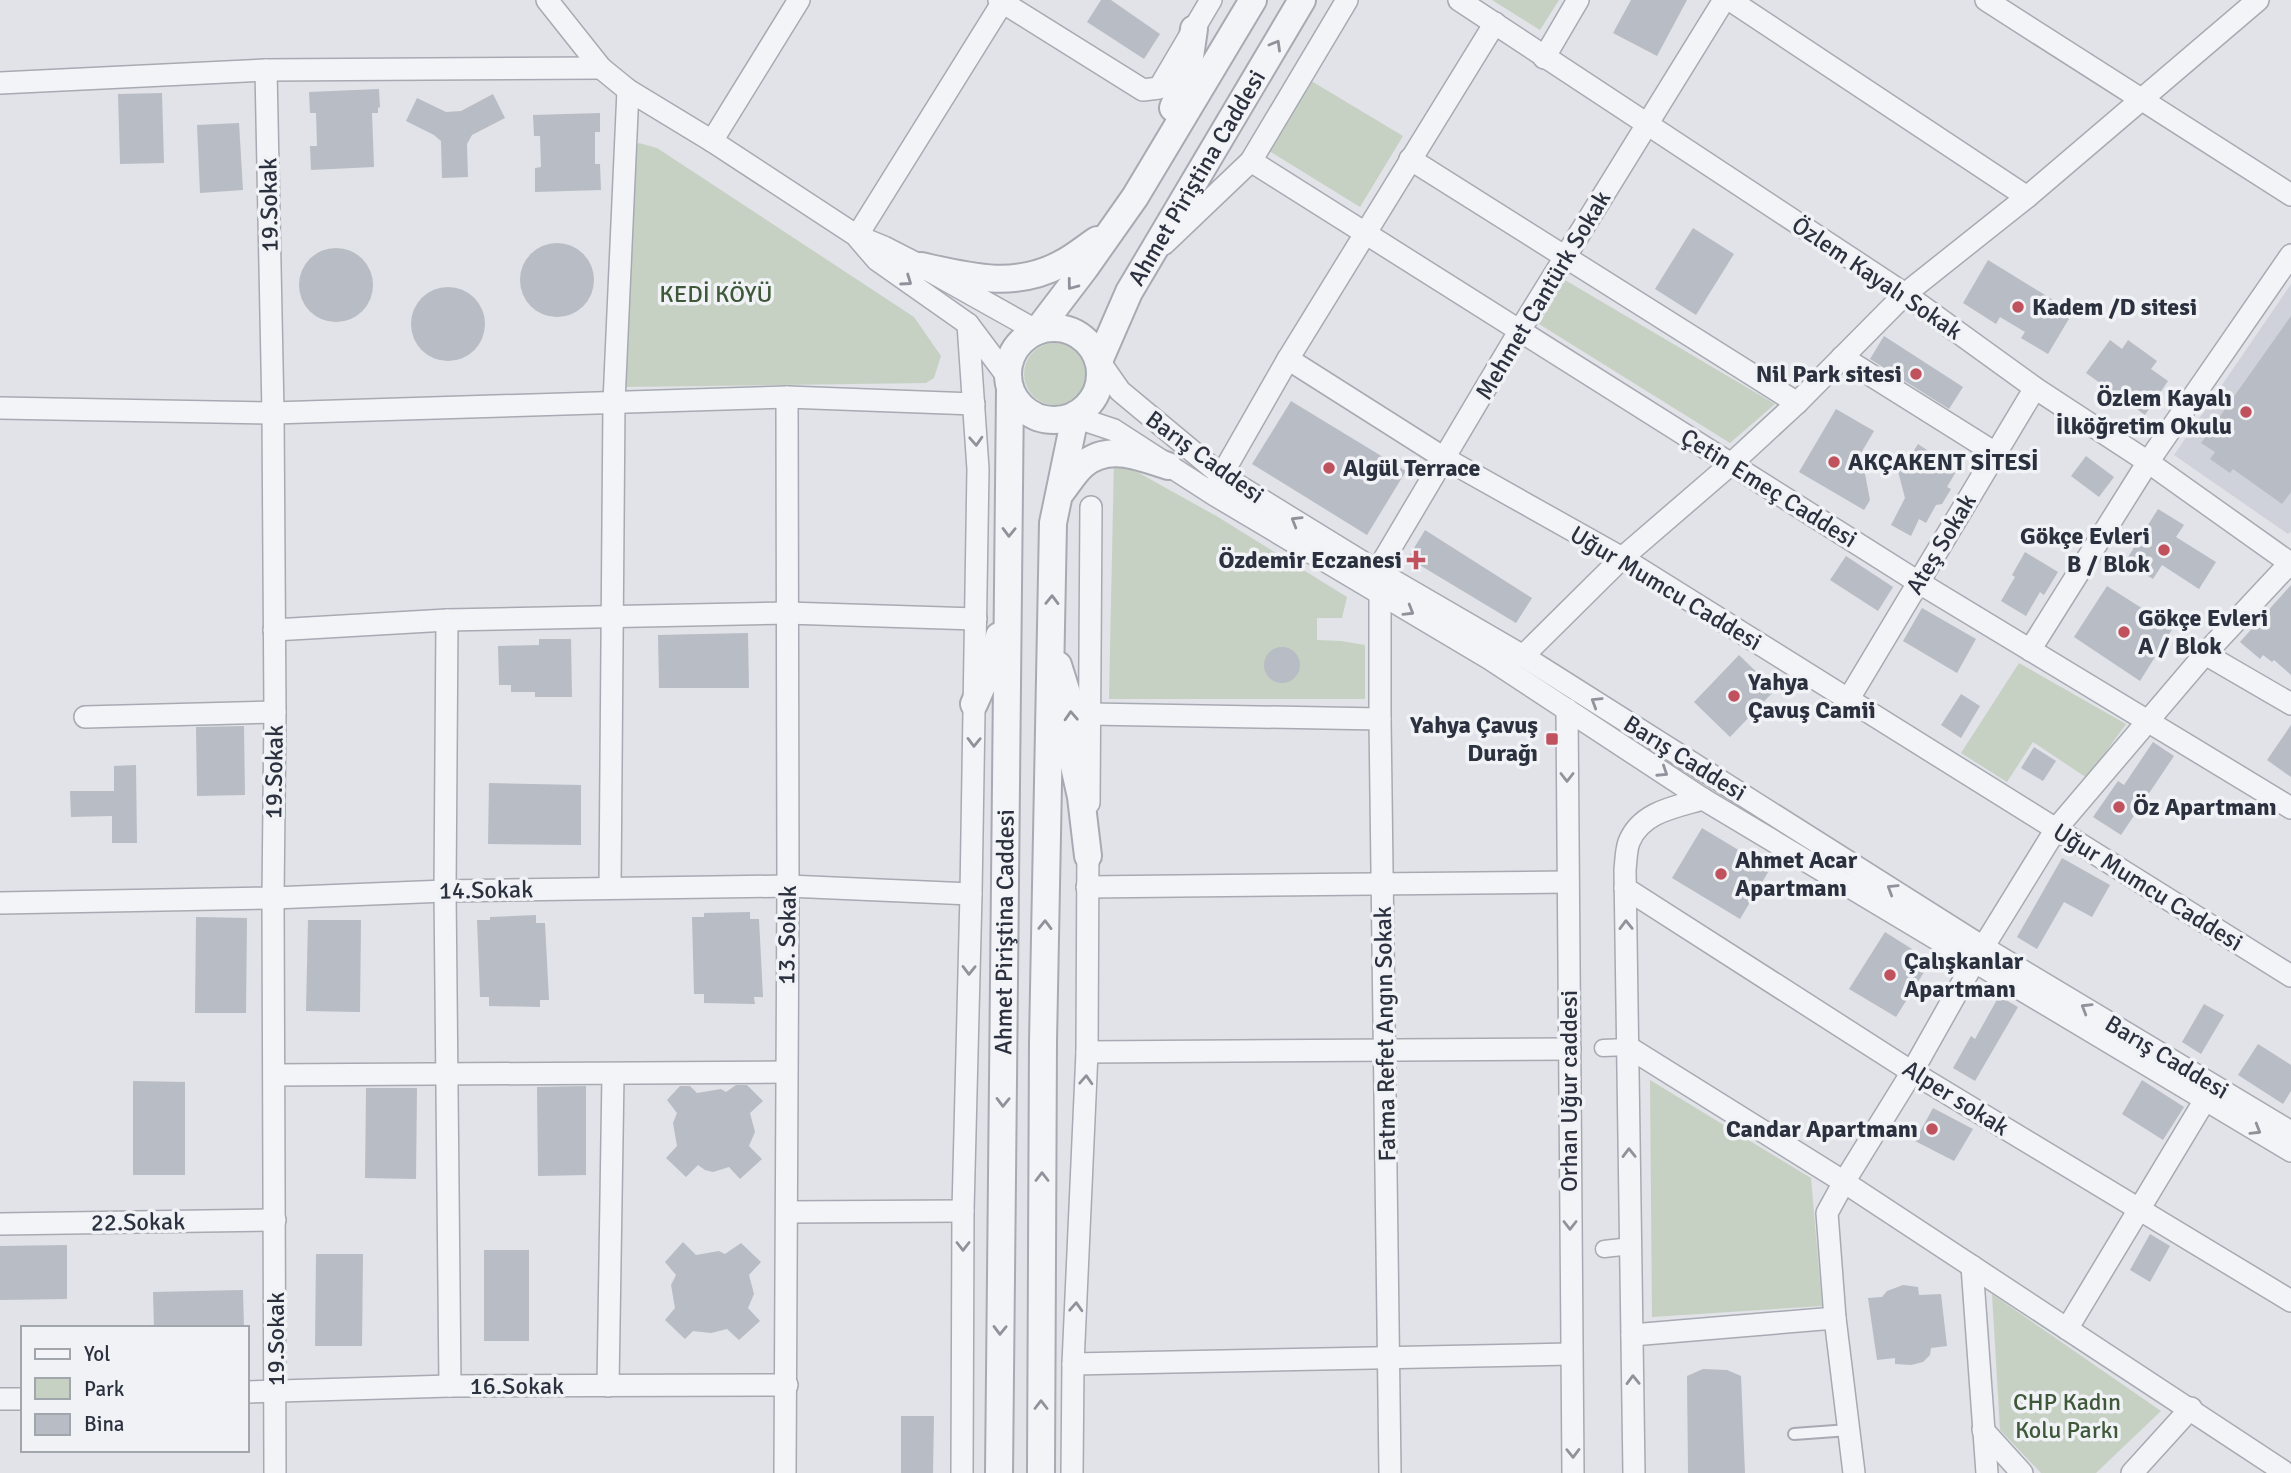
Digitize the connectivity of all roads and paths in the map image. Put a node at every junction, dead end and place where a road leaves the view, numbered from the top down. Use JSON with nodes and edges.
{"nodes":[{"id":1,"x":547,"y":0,"type":"edge"},
{"id":2,"x":799,"y":0,"type":"edge"},
{"id":3,"x":1211,"y":0,"type":"edge"},
{"id":4,"x":1253,"y":0,"type":"edge"},
{"id":5,"x":1302,"y":0,"type":"edge"},
{"id":6,"x":1347,"y":0,"type":"edge"},
{"id":7,"x":1459,"y":0,"type":"edge"},
{"id":8,"x":1578,"y":0,"type":"edge"},
{"id":9,"x":1724,"y":0,"type":"edge"},
{"id":10,"x":1730,"y":0,"type":"edge"},
{"id":11,"x":2259,"y":0,"type":"edge"},
{"id":12,"x":1002,"y":1,"type":"edge"},
{"id":13,"x":1996,"y":3,"type":"edge"},
{"id":14,"x":1495,"y":23,"type":"junction"},
{"id":15,"x":1194,"y":29,"type":"junction"},
{"id":16,"x":1544,"y":58,"type":"junction"},
{"id":17,"x":601,"y":68,"type":"junction"},
{"id":18,"x":266,"y":70,"type":"junction"},
{"id":19,"x":0,"y":83,"type":"edge"},
{"id":20,"x":628,"y":90,"type":"junction"},
{"id":21,"x":2141,"y":100,"type":"junction"},
{"id":22,"x":1647,"y":123,"type":"junction"},
{"id":23,"x":712,"y":141,"type":"junction"},
{"id":24,"x":1410,"y":159,"type":"junction"},
{"id":25,"x":1251,"y":161,"type":"junction"},
{"id":26,"x":1152,"y":169,"type":"junction"},
{"id":27,"x":2291,"y":195,"type":"edge"},
{"id":28,"x":2026,"y":197,"type":"junction"},
{"id":29,"x":1113,"y":229,"type":"junction"},
{"id":30,"x":1365,"y":232,"type":"junction"},
{"id":31,"x":857,"y":236,"type":"junction"},
{"id":32,"x":2291,"y":255,"type":"edge"},
{"id":33,"x":1565,"y":257,"type":"junction"},
{"id":34,"x":1147,"y":260,"type":"junction"},
{"id":35,"x":922,"y":266,"type":"junction"},
{"id":36,"x":1905,"y":294,"type":"junction"},
{"id":37,"x":968,"y":324,"type":"junction"},
{"id":38,"x":1520,"y":330,"type":"junction"},
{"id":39,"x":1037,"y":331,"type":"junction"},
{"id":40,"x":1842,"y":357,"type":"junction"},
{"id":41,"x":1288,"y":359,"type":"junction"},
{"id":42,"x":1099,"y":361,"type":"junction"},
{"id":43,"x":1009,"y":383,"type":"junction"},
{"id":44,"x":2035,"y":388,"type":"junction"},
{"id":45,"x":787,"y":397,"type":"junction"},
{"id":46,"x":614,"y":402,"type":"junction"},
{"id":47,"x":1797,"y":403,"type":"junction"},
{"id":48,"x":974,"y":404,"type":"junction"},
{"id":49,"x":0,"y":408,"type":"edge"},
{"id":50,"x":273,"y":413,"type":"junction"},
{"id":51,"x":1076,"y":417,"type":"junction"},
{"id":52,"x":1995,"y":453,"type":"junction"},
{"id":53,"x":1444,"y":458,"type":"junction"},
{"id":54,"x":2148,"y":462,"type":"junction"},
{"id":55,"x":1731,"y":464,"type":"junction"},
{"id":56,"x":1168,"y":466,"type":"junction"},
{"id":57,"x":1217,"y":484,"type":"junction"},
{"id":58,"x":1059,"y":495,"type":"junction"},
{"id":59,"x":1091,"y":507,"type":"dead end"},
{"id":60,"x":1622,"y":558,"type":"junction"},
{"id":61,"x":2290,"y":563,"type":"edge"},
{"id":62,"x":1377,"y":571,"type":"junction"},
{"id":63,"x":1918,"y":582,"type":"junction"},
{"id":64,"x":1380,"y":594,"type":"junction"},
{"id":65,"x":1008,"y":604,"type":"junction"},
{"id":66,"x":787,"y":613,"type":"junction"},
{"id":67,"x":611,"y":616,"type":"junction"},
{"id":68,"x":976,"y":619,"type":"junction"},
{"id":69,"x":447,"y":620,"type":"junction"},
{"id":70,"x":274,"y":630,"type":"junction"},
{"id":71,"x":1051,"y":641,"type":"junction"},
{"id":72,"x":2030,"y":650,"type":"junction"},
{"id":73,"x":2206,"y":654,"type":"junction"},
{"id":74,"x":1523,"y":656,"type":"junction"},
{"id":75,"x":1848,"y":700,"type":"junction"},
{"id":76,"x":2290,"y":702,"type":"edge"},
{"id":77,"x":974,"y":704,"type":"junction"},
{"id":78,"x":1567,"y":709,"type":"junction"},
{"id":79,"x":275,"y":712,"type":"junction"},
{"id":80,"x":1091,"y":714,"type":"junction"},
{"id":81,"x":85,"y":717,"type":"dead end"},
{"id":82,"x":1380,"y":719,"type":"junction"},
{"id":83,"x":2147,"y":720,"type":"junction"},
{"id":84,"x":1703,"y":799,"type":"junction"},
{"id":85,"x":2291,"y":808,"type":"edge"},
{"id":86,"x":2056,"y":829,"type":"junction"},
{"id":87,"x":1088,"y":856,"type":"junction"},
{"id":88,"x":1568,"y":882,"type":"junction"},
{"id":89,"x":1383,"y":883,"type":"junction"},
{"id":90,"x":788,"y":886,"type":"junction"},
{"id":91,"x":1087,"y":887,"type":"junction"},
{"id":92,"x":610,"y":888,"type":"junction"},
{"id":93,"x":1625,"y":888,"type":"junction"},
{"id":94,"x":445,"y":891,"type":"junction"},
{"id":95,"x":971,"y":894,"type":"junction"},
{"id":96,"x":273,"y":898,"type":"junction"},
{"id":97,"x":0,"y":903,"type":"edge"},
{"id":98,"x":1979,"y":955,"type":"junction"},
{"id":99,"x":2291,"y":976,"type":"edge"},
{"id":100,"x":1628,"y":1047,"type":"junction"},
{"id":101,"x":1384,"y":1048,"type":"junction"},
{"id":102,"x":1603,"y":1048,"type":"dead end"},
{"id":103,"x":1570,"y":1049,"type":"junction"},
{"id":104,"x":1087,"y":1052,"type":"junction"},
{"id":105,"x":1912,"y":1072,"type":"junction"},
{"id":106,"x":786,"y":1073,"type":"junction"},
{"id":107,"x":274,"y":1075,"type":"junction"},
{"id":108,"x":613,"y":1075,"type":"junction"},
{"id":109,"x":446,"y":1076,"type":"junction"},
{"id":110,"x":2205,"y":1100,"type":"junction"},
{"id":111,"x":2291,"y":1132,"type":"edge"},
{"id":112,"x":2291,"y":1151,"type":"edge"},
{"id":113,"x":1844,"y":1182,"type":"junction"},
{"id":114,"x":2139,"y":1210,"type":"junction"},
{"id":115,"x":963,"y":1211,"type":"junction"},
{"id":116,"x":787,"y":1212,"type":"junction"},
{"id":117,"x":275,"y":1220,"type":"junction"},
{"id":118,"x":0,"y":1224,"type":"edge"},
{"id":119,"x":1631,"y":1246,"type":"junction"},
{"id":120,"x":1604,"y":1249,"type":"dead end"},
{"id":121,"x":1972,"y":1266,"type":"junction"},
{"id":122,"x":2291,"y":1301,"type":"edge"},
{"id":123,"x":1835,"y":1318,"type":"junction"},
{"id":124,"x":2067,"y":1329,"type":"junction"},
{"id":125,"x":1632,"y":1335,"type":"junction"},
{"id":126,"x":1570,"y":1354,"type":"junction"},
{"id":127,"x":1389,"y":1356,"type":"junction"},
{"id":128,"x":1073,"y":1364,"type":"junction"},
{"id":129,"x":608,"y":1385,"type":"junction"},
{"id":130,"x":787,"y":1385,"type":"junction"},
{"id":131,"x":450,"y":1386,"type":"junction"},
{"id":132,"x":276,"y":1391,"type":"junction"},
{"id":133,"x":248,"y":1392,"type":"edge"},
{"id":134,"x":0,"y":1399,"type":"edge"},
{"id":135,"x":21,"y":1399,"type":"edge"},
{"id":136,"x":2191,"y":1408,"type":"junction"},
{"id":137,"x":1849,"y":1430,"type":"junction"},
{"id":138,"x":1983,"y":1430,"type":"junction"},
{"id":139,"x":1794,"y":1434,"type":"dead end"},
{"id":140,"x":2285,"y":1469,"type":"edge"},
{"id":141,"x":275,"y":1473,"type":"edge"},
{"id":142,"x":785,"y":1473,"type":"edge"},
{"id":143,"x":961,"y":1473,"type":"edge"},
{"id":144,"x":999,"y":1473,"type":"edge"},
{"id":145,"x":1041,"y":1473,"type":"edge"},
{"id":146,"x":1072,"y":1473,"type":"edge"},
{"id":147,"x":1390,"y":1473,"type":"edge"},
{"id":148,"x":1573,"y":1473,"type":"edge"},
{"id":149,"x":1634,"y":1473,"type":"edge"},
{"id":150,"x":1854,"y":1473,"type":"edge"},
{"id":151,"x":1987,"y":1473,"type":"edge"},
{"id":152,"x":2022,"y":1473,"type":"edge"},
{"id":153,"x":2132,"y":1473,"type":"edge"}],
"edges":[{"from":1,"to":17,"type":"street"},
{"from":2,"to":23,"type":"street"},
{"from":3,"to":15,"type":"street"},
{"from":4,"to":26,"type":"street","name":"Ahmet Piriştina Caddesi"},
{"from":34,"to":5,"type":"street","name":"Ahmet Piriştina Caddesi","one_way":true},
{"from":6,"to":25,"type":"street"},
{"from":7,"to":14,"type":"street","name":"Özlem Kayalı Sokak"},
{"from":8,"to":16,"type":"street"},
{"from":9,"to":22,"type":"street","name":"Mehmet Cantürk Sokak"},
{"from":10,"to":28,"type":"street"},
{"from":11,"to":21,"type":"street"},
{"from":12,"to":15,"type":"street"},
{"from":12,"to":31,"type":"street"},
{"from":13,"to":21,"type":"street"},
{"from":14,"to":16,"type":"street","name":"Özlem Kayalı Sokak"},
{"from":14,"to":24,"type":"street"},
{"from":15,"to":26,"type":"street"},
{"from":16,"to":22,"type":"street","name":"Özlem Kayalı Sokak"},
{"from":17,"to":18,"type":"street"},
{"from":17,"to":20,"type":"street"},
{"from":18,"to":19,"type":"street"},
{"from":18,"to":50,"type":"street","name":"19.Sokak"},
{"from":20,"to":23,"type":"street"},
{"from":20,"to":46,"type":"street"},
{"from":21,"to":27,"type":"street"},
{"from":21,"to":28,"type":"street"},
{"from":22,"to":33,"type":"street","name":"Mehmet Cantürk Sokak"},
{"from":22,"to":36,"type":"street","name":"Özlem Kayalı Sokak"},
{"from":23,"to":31,"type":"street"},
{"from":24,"to":30,"type":"street"},
{"from":24,"to":33,"type":"street"},
{"from":25,"to":30,"type":"street","name":"Çetin Emeç Caddesi"},
{"from":25,"to":34,"type":"street"},
{"from":26,"to":29,"type":"street","name":"Ahmet Piriştina Caddesi"},
{"from":28,"to":36,"type":"street"},
{"from":29,"to":35,"type":"street"},
{"from":29,"to":39,"type":"street","name":"Ahmet Piriştina Caddesi","one_way":true},
{"from":30,"to":38,"type":"street","name":"Çetin Emeç Caddesi"},
{"from":30,"to":41,"type":"street"},
{"from":31,"to":35,"type":"street"},
{"from":31,"to":37,"type":"street","one_way":true},
{"from":32,"to":54,"type":"street"},
{"from":33,"to":38,"type":"street","name":"Mehmet Cantürk Sokak"},
{"from":33,"to":47,"type":"street"},
{"from":34,"to":42,"type":"street","name":"Ahmet Piriştina Caddesi"},
{"from":35,"to":39,"type":"street"},
{"from":36,"to":40,"type":"street"},
{"from":36,"to":44,"type":"street","name":"Özlem Kayalı Sokak"},
{"from":37,"to":43,"type":"street"},
{"from":37,"to":48,"type":"street"},
{"from":38,"to":53,"type":"street","name":"Mehmet Cantürk Sokak"},
{"from":38,"to":55,"type":"street","name":"Çetin Emeç Caddesi"},
{"from":39,"to":42,"type":"street"},
{"from":39,"to":43,"type":"street"},
{"from":40,"to":47,"type":"street"},
{"from":40,"to":52,"type":"street"},
{"from":41,"to":53,"type":"street","name":"Uğur Mumcu Caddesi"},
{"from":41,"to":57,"type":"street"},
{"from":42,"to":51,"type":"street"},
{"from":42,"to":57,"type":"street","name":"Barış Caddesi"},
{"from":43,"to":51,"type":"street"},
{"from":43,"to":65,"type":"street","name":"Ahmet Piriştina Caddesi","one_way":true},
{"from":44,"to":52,"type":"street","name":"Ateş Sokak"},
{"from":44,"to":54,"type":"street","name":"Özlem Kayalı Sokak"},
{"from":45,"to":46,"type":"street"},
{"from":45,"to":48,"type":"street"},
{"from":45,"to":66,"type":"street","name":"13. Sokak"},
{"from":46,"to":50,"type":"street"},
{"from":46,"to":67,"type":"street"},
{"from":47,"to":55,"type":"street"},
{"from":48,"to":68,"type":"street","one_way":true},
{"from":49,"to":50,"type":"street"},
{"from":50,"to":70,"type":"street","name":"19.Sokak"},
{"from":51,"to":56,"type":"street","name":"Barış Caddesi"},
{"from":51,"to":58,"type":"street","name":"Ahmet Piriştina Caddesi"},
{"from":52,"to":63,"type":"street","name":"Ateş Sokak"},
{"from":53,"to":60,"type":"street","name":"Uğur Mumcu Caddesi"},
{"from":53,"to":62,"type":"street","name":"Mehmet Cantürk Sokak"},
{"from":54,"to":61,"type":"street","name":"Özlem Kayalı Sokak"},
{"from":54,"to":72,"type":"street"},
{"from":55,"to":60,"type":"street"},
{"from":55,"to":63,"type":"street","name":"Çetin Emeç Caddesi"},
{"from":56,"to":57,"type":"street","name":"Barış Caddesi"},
{"from":56,"to":58,"type":"street"},
{"from":62,"to":57,"type":"street","name":"Barış Caddesi","one_way":true},
{"from":57,"to":64,"type":"street","name":"Barış Caddesi"},
{"from":71,"to":58,"type":"street","name":"Ahmet Piriştina Caddesi","one_way":true},
{"from":59,"to":80,"type":"street"},
{"from":60,"to":74,"type":"street"},
{"from":60,"to":75,"type":"street","name":"Uğur Mumcu Caddesi"},
{"from":61,"to":73,"type":"street"},
{"from":62,"to":64,"type":"street"},
{"from":62,"to":74,"type":"street","name":"Barış Caddesi"},
{"from":63,"to":72,"type":"street","name":"Çetin Emeç Caddesi"},
{"from":63,"to":75,"type":"street","name":"Ateş Sokak"},
{"from":64,"to":78,"type":"street","name":"Barış Caddesi","one_way":true},
{"from":64,"to":82,"type":"street","name":"Fatma Refet Angın Sokak"},
{"from":65,"to":77,"type":"street"},
{"from":65,"to":144,"type":"street","name":"Ahmet Piriştina Caddesi","one_way":true},
{"from":66,"to":67,"type":"street"},
{"from":66,"to":68,"type":"street"},
{"from":66,"to":90,"type":"street","name":"13. Sokak"},
{"from":67,"to":69,"type":"street"},
{"from":67,"to":92,"type":"street"},
{"from":68,"to":77,"type":"street"},
{"from":69,"to":70,"type":"street"},
{"from":69,"to":94,"type":"street"},
{"from":70,"to":79,"type":"street","name":"19.Sokak"},
{"from":87,"to":71,"type":"street","one_way":true},
{"from":145,"to":71,"type":"street","name":"Ahmet Piriştina Caddesi","one_way":true},
{"from":72,"to":83,"type":"street","name":"Çetin Emeç Caddesi"},
{"from":73,"to":76,"type":"street"},
{"from":73,"to":83,"type":"street"},
{"from":98,"to":74,"type":"street","name":"Barış Caddesi","one_way":true},
{"from":75,"to":86,"type":"street","name":"Uğur Mumcu Caddesi"},
{"from":77,"to":95,"type":"street","one_way":true},
{"from":78,"to":84,"type":"street","name":"Barış Caddesi","one_way":true},
{"from":78,"to":88,"type":"street","name":"Orhan Uğur caddesi","one_way":true},
{"from":79,"to":81,"type":"street"},
{"from":79,"to":96,"type":"street","name":"19.Sokak"},
{"from":80,"to":82,"type":"street"},
{"from":80,"to":87,"type":"street"},
{"from":82,"to":89,"type":"street","name":"Fatma Refet Angın Sokak"},
{"from":83,"to":85,"type":"street","name":"Çetin Emeç Caddesi"},
{"from":83,"to":86,"type":"street"},
{"from":84,"to":93,"type":"street"},
{"from":84,"to":98,"type":"street","name":"Barış Caddesi"},
{"from":86,"to":98,"type":"street"},
{"from":86,"to":99,"type":"street","name":"Uğur Mumcu Caddesi"},
{"from":87,"to":91,"type":"street"},
{"from":88,"to":89,"type":"street"},
{"from":88,"to":103,"type":"street","name":"Orhan Uğur caddesi"},
{"from":89,"to":91,"type":"street"},
{"from":89,"to":101,"type":"street","name":"Fatma Refet Angın Sokak"},
{"from":90,"to":92,"type":"street","name":"14.Sokak"},
{"from":90,"to":95,"type":"street","name":"14.Sokak"},
{"from":90,"to":106,"type":"street","name":"13. Sokak"},
{"from":91,"to":104,"type":"street"},
{"from":92,"to":94,"type":"street","name":"14.Sokak"},
{"from":100,"to":93,"type":"street","one_way":true},
{"from":93,"to":105,"type":"street","name":"Alper sokak"},
{"from":94,"to":96,"type":"street","name":"14.Sokak"},
{"from":94,"to":109,"type":"street"},
{"from":95,"to":115,"type":"street","one_way":true},
{"from":96,"to":97,"type":"street","name":"14.Sokak"},
{"from":96,"to":107,"type":"street","name":"19.Sokak"},
{"from":98,"to":105,"type":"street"},
{"from":98,"to":110,"type":"street","name":"Barış Caddesi"},
{"from":111,"to":98,"type":"street","name":"Barış Caddesi","one_way":true},
{"from":100,"to":102,"type":"street"},
{"from":100,"to":113,"type":"street"},
{"from":119,"to":100,"type":"street","one_way":true},
{"from":101,"to":103,"type":"street"},
{"from":101,"to":104,"type":"street"},
{"from":101,"to":127,"type":"street","name":"Fatma Refet Angın Sokak"},
{"from":103,"to":126,"type":"street","name":"Orhan Uğur caddesi","one_way":true},
{"from":128,"to":104,"type":"street","one_way":true},
{"from":105,"to":113,"type":"street"},
{"from":105,"to":114,"type":"street","name":"Alper sokak"},
{"from":106,"to":108,"type":"street"},
{"from":106,"to":116,"type":"street","name":"13. Sokak"},
{"from":107,"to":109,"type":"street"},
{"from":107,"to":117,"type":"street","name":"19.Sokak"},
{"from":108,"to":109,"type":"street"},
{"from":108,"to":129,"type":"street"},
{"from":109,"to":131,"type":"street"},
{"from":110,"to":112,"type":"street","name":"Barış Caddesi","one_way":true},
{"from":110,"to":114,"type":"street"},
{"from":113,"to":121,"type":"street"},
{"from":113,"to":123,"type":"street"},
{"from":114,"to":122,"type":"street","name":"Alper sokak"},
{"from":114,"to":124,"type":"street"},
{"from":115,"to":116,"type":"street"},
{"from":115,"to":143,"type":"street","one_way":true},
{"from":116,"to":130,"type":"street","name":"13. Sokak"},
{"from":117,"to":118,"type":"street","name":"22.Sokak"},
{"from":117,"to":132,"type":"street","name":"19.Sokak"},
{"from":119,"to":120,"type":"street"},
{"from":119,"to":125,"type":"street"},
{"from":121,"to":124,"type":"street"},
{"from":121,"to":138,"type":"street"},
{"from":123,"to":125,"type":"street"},
{"from":123,"to":137,"type":"street"},
{"from":124,"to":136,"type":"street"},
{"from":149,"to":125,"type":"street","one_way":true},
{"from":126,"to":127,"type":"street"},
{"from":126,"to":148,"type":"street","name":"Orhan Uğur caddesi","one_way":true},
{"from":127,"to":128,"type":"street"},
{"from":127,"to":147,"type":"street","name":"Fatma Refet Angın Sokak"},
{"from":128,"to":146,"type":"street"},
{"from":129,"to":130,"type":"street","name":"16.Sokak"},
{"from":129,"to":131,"type":"street","name":"16.Sokak"},
{"from":130,"to":142,"type":"street","name":"13. Sokak"},
{"from":131,"to":132,"type":"street","name":"16.Sokak"},
{"from":132,"to":133,"type":"street","name":"16.Sokak"},
{"from":132,"to":141,"type":"street","name":"19.Sokak"},
{"from":134,"to":135,"type":"street"},
{"from":136,"to":140,"type":"street"},
{"from":136,"to":153,"type":"street"},
{"from":137,"to":139,"type":"lane"},
{"from":137,"to":150,"type":"street"},
{"from":138,"to":151,"type":"street"},
{"from":138,"to":152,"type":"street"}]}
